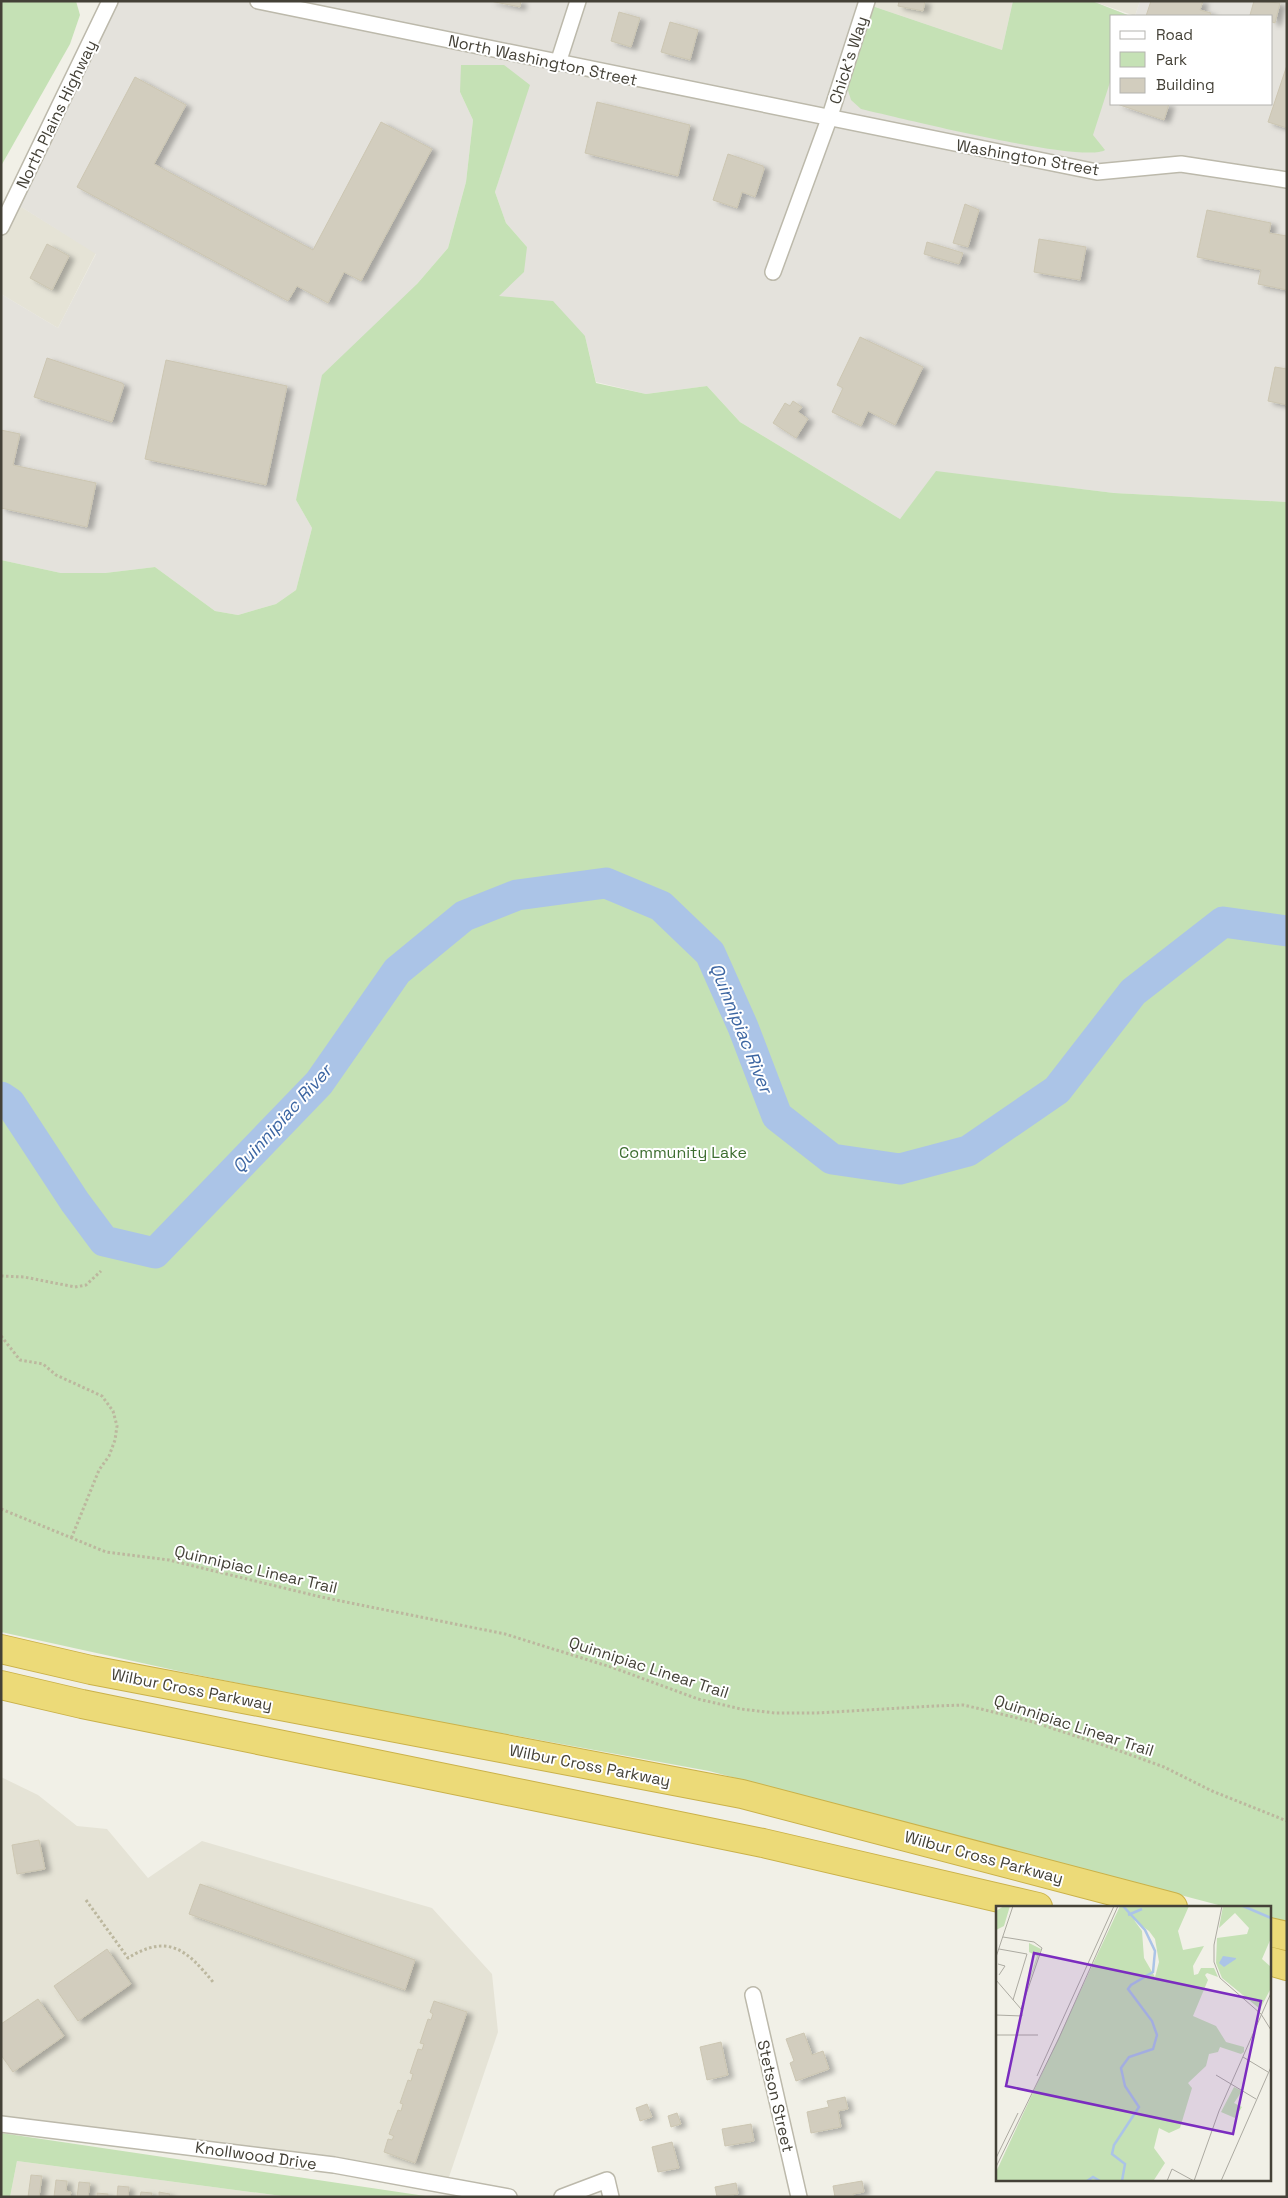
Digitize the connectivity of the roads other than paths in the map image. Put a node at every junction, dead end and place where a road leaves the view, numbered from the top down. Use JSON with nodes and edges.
{"nodes":[{"id":1,"x":110,"y":1,"type":"edge"},
{"id":2,"x":258,"y":1,"type":"edge"},
{"id":3,"x":578,"y":1,"type":"edge"},
{"id":4,"x":867,"y":1,"type":"edge"},
{"id":5,"x":558,"y":63,"type":"junction"},
{"id":6,"x":829,"y":119,"type":"junction"},
{"id":7,"x":1287,"y":180,"type":"edge"},
{"id":8,"x":1,"y":226,"type":"edge"},
{"id":9,"x":773,"y":272,"type":"dead end"},
{"id":10,"x":1,"y":1649,"type":"edge"},
{"id":11,"x":1,"y":1685,"type":"edge"},
{"id":12,"x":1034,"y":1906,"type":"edge"},
{"id":13,"x":1169,"y":1906,"type":"edge"},
{"id":14,"x":1270,"y":1932,"type":"edge"},
{"id":15,"x":1287,"y":1936,"type":"edge"},
{"id":16,"x":1270,"y":1961,"type":"edge"},
{"id":17,"x":1287,"y":1966,"type":"edge"},
{"id":18,"x":753,"y":1995,"type":"dead end"},
{"id":19,"x":1,"y":2124,"type":"edge"},
{"id":20,"x":508,"y":2197,"type":"edge"},
{"id":21,"x":562,"y":2197,"type":"edge"},
{"id":22,"x":611,"y":2197,"type":"edge"},
{"id":23,"x":800,"y":2197,"type":"edge"}],
"edges":[{"from":1,"to":8,"type":"street","name":"North Plains Highway"},
{"from":2,"to":5,"type":"street","name":"North Washington Street"},
{"from":3,"to":5,"type":"street"},
{"from":4,"to":6,"type":"street","name":"Chick's Way"},
{"from":5,"to":6,"type":"street","name":"North Washington Street"},
{"from":6,"to":7,"type":"street","name":"Washington Street"},
{"from":6,"to":9,"type":"street","name":"Chick's Way"},
{"from":10,"to":13,"type":"highway","name":"Wilbur Cross Parkway"},
{"from":11,"to":12,"type":"highway"},
{"from":14,"to":15,"type":"highway"},
{"from":16,"to":17,"type":"highway"},
{"from":18,"to":23,"type":"street","name":"Stetson Street"},
{"from":19,"to":20,"type":"street","name":"Knollwood Drive"},
{"from":21,"to":22,"type":"street"}]}
